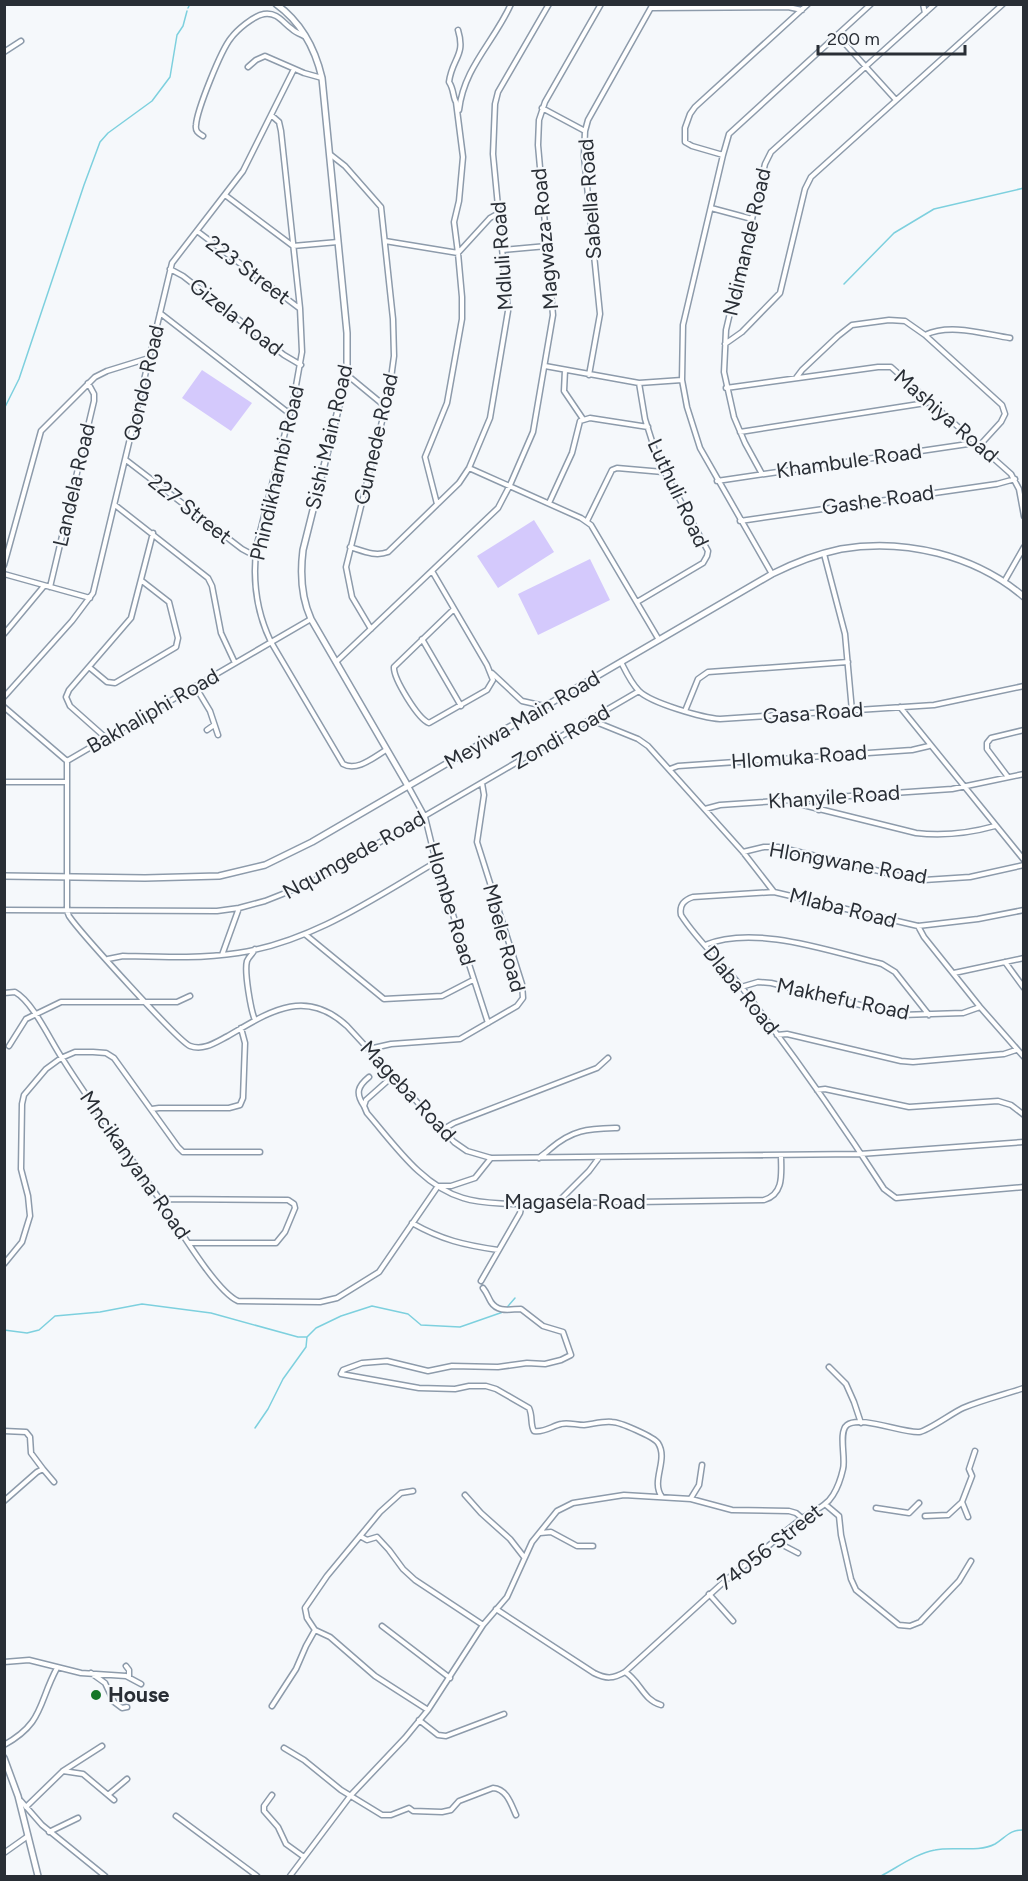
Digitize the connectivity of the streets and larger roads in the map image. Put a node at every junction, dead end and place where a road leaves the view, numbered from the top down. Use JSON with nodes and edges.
{"nodes":[{"id":1,"x":276,"y":4,"type":"edge"},
{"id":2,"x":511,"y":4,"type":"edge"},
{"id":3,"x":549,"y":4,"type":"edge"},
{"id":4,"x":808,"y":4,"type":"edge"},
{"id":5,"x":871,"y":4,"type":"edge"},
{"id":6,"x":923,"y":4,"type":"edge"},
{"id":7,"x":935,"y":4,"type":"edge"},
{"id":8,"x":1003,"y":4,"type":"edge"},
{"id":9,"x":599,"y":6,"type":"edge"},
{"id":10,"x":652,"y":6,"type":"edge"},
{"id":11,"x":802,"y":10,"type":"junction"},
{"id":12,"x":925,"y":14,"type":"junction"},
{"id":13,"x":458,"y":30,"type":"dead end"},
{"id":14,"x":837,"y":35,"type":"junction"},
{"id":15,"x":307,"y":38,"type":"junction"},
{"id":16,"x":21,"y":40,"type":"dead end"},
{"id":17,"x":4,"y":52,"type":"edge"},
{"id":18,"x":866,"y":66,"type":"junction"},
{"id":19,"x":249,"y":67,"type":"dead end"},
{"id":20,"x":294,"y":69,"type":"junction"},
{"id":21,"x":322,"y":78,"type":"junction"},
{"id":22,"x":896,"y":100,"type":"junction"},
{"id":23,"x":542,"y":108,"type":"junction"},
{"id":24,"x":271,"y":115,"type":"junction"},
{"id":25,"x":458,"y":115,"type":"junction"},
{"id":26,"x":585,"y":130,"type":"junction"},
{"id":27,"x":203,"y":136,"type":"dead end"},
{"id":28,"x":723,"y":154,"type":"junction"},
{"id":29,"x":331,"y":155,"type":"junction"},
{"id":30,"x":225,"y":195,"type":"junction"},
{"id":31,"x":711,"y":208,"type":"junction"},
{"id":32,"x":499,"y":213,"type":"junction"},
{"id":33,"x":752,"y":219,"type":"junction"},
{"id":34,"x":197,"y":231,"type":"junction"},
{"id":35,"x":385,"y":241,"type":"junction"},
{"id":36,"x":339,"y":242,"type":"junction"},
{"id":37,"x":293,"y":246,"type":"junction"},
{"id":38,"x":547,"y":246,"type":"junction"},
{"id":39,"x":503,"y":250,"type":"junction"},
{"id":40,"x":458,"y":253,"type":"junction"},
{"id":41,"x":170,"y":269,"type":"junction"},
{"id":42,"x":300,"y":308,"type":"junction"},
{"id":43,"x":160,"y":313,"type":"junction"},
{"id":44,"x":925,"y":335,"type":"junction"},
{"id":45,"x":1010,"y":338,"type":"dead end"},
{"id":46,"x":725,"y":344,"type":"junction"},
{"id":47,"x":149,"y":358,"type":"junction"},
{"id":48,"x":301,"y":365,"type":"junction"},
{"id":49,"x":545,"y":366,"type":"junction"},
{"id":50,"x":565,"y":370,"type":"junction"},
{"id":51,"x":346,"y":374,"type":"junction"},
{"id":52,"x":589,"y":375,"type":"junction"},
{"id":53,"x":796,"y":378,"type":"junction"},
{"id":54,"x":682,"y":380,"type":"junction"},
{"id":55,"x":88,"y":383,"type":"junction"},
{"id":56,"x":639,"y":383,"type":"junction"},
{"id":57,"x":726,"y":388,"type":"junction"},
{"id":58,"x":932,"y":402,"type":"junction"},
{"id":59,"x":386,"y":407,"type":"junction"},
{"id":60,"x":290,"y":414,"type":"junction"},
{"id":61,"x":583,"y":419,"type":"junction"},
{"id":62,"x":648,"y":428,"type":"junction"},
{"id":63,"x":740,"y":432,"type":"junction"},
{"id":64,"x":980,"y":445,"type":"junction"},
{"id":65,"x":126,"y":460,"type":"junction"},
{"id":66,"x":469,"y":468,"type":"junction"},
{"id":67,"x":663,"y":472,"type":"junction"},
{"id":68,"x":762,"y":474,"type":"junction"},
{"id":69,"x":1015,"y":479,"type":"junction"},
{"id":70,"x":717,"y":481,"type":"junction"},
{"id":71,"x":510,"y":486,"type":"junction"},
{"id":72,"x":549,"y":503,"type":"junction"},
{"id":73,"x":437,"y":504,"type":"junction"},
{"id":74,"x":115,"y":506,"type":"junction"},
{"id":75,"x":1023,"y":516,"type":"edge"},
{"id":76,"x":740,"y":520,"type":"junction"},
{"id":77,"x":587,"y":521,"type":"junction"},
{"id":78,"x":153,"y":533,"type":"junction"},
{"id":79,"x":350,"y":547,"type":"junction"},
{"id":80,"x":1023,"y":547,"type":"edge"},
{"id":81,"x":824,"y":554,"type":"junction"},
{"id":82,"x":255,"y":556,"type":"junction"},
{"id":83,"x":4,"y":565,"type":"edge"},
{"id":84,"x":432,"y":571,"type":"junction"},
{"id":85,"x":4,"y":574,"type":"edge"},
{"id":86,"x":772,"y":574,"type":"junction"},
{"id":87,"x":142,"y":581,"type":"junction"},
{"id":88,"x":1004,"y":582,"type":"junction"},
{"id":89,"x":44,"y":586,"type":"junction"},
{"id":90,"x":50,"y":587,"type":"junction"},
{"id":91,"x":1023,"y":597,"type":"edge"},
{"id":92,"x":91,"y":598,"type":"junction"},
{"id":93,"x":637,"y":602,"type":"junction"},
{"id":94,"x":454,"y":609,"type":"junction"},
{"id":95,"x":311,"y":619,"type":"junction"},
{"id":96,"x":371,"y":629,"type":"junction"},
{"id":97,"x":4,"y":634,"type":"edge"},
{"id":98,"x":422,"y":639,"type":"junction"},
{"id":99,"x":659,"y":640,"type":"junction"},
{"id":100,"x":271,"y":642,"type":"junction"},
{"id":101,"x":336,"y":662,"type":"junction"},
{"id":102,"x":621,"y":662,"type":"junction"},
{"id":103,"x":848,"y":662,"type":"junction"},
{"id":104,"x":235,"y":663,"type":"junction"},
{"id":105,"x":89,"y":667,"type":"junction"},
{"id":106,"x":490,"y":672,"type":"junction"},
{"id":107,"x":195,"y":686,"type":"junction"},
{"id":108,"x":1023,"y":686,"type":"edge"},
{"id":109,"x":639,"y":691,"type":"junction"},
{"id":110,"x":4,"y":697,"type":"edge"},
{"id":111,"x":461,"y":706,"type":"junction"},
{"id":112,"x":545,"y":706,"type":"junction"},
{"id":113,"x":4,"y":707,"type":"edge"},
{"id":114,"x":900,"y":707,"type":"junction"},
{"id":115,"x":686,"y":711,"type":"junction"},
{"id":116,"x":852,"y":711,"type":"junction"},
{"id":117,"x":590,"y":720,"type":"junction"},
{"id":118,"x":214,"y":725,"type":"junction"},
{"id":119,"x":207,"y":730,"type":"dead end"},
{"id":120,"x":1023,"y":730,"type":"edge"},
{"id":121,"x":218,"y":735,"type":"dead end"},
{"id":122,"x":106,"y":738,"type":"junction"},
{"id":123,"x":929,"y":746,"type":"junction"},
{"id":124,"x":387,"y":749,"type":"junction"},
{"id":125,"x":67,"y":761,"type":"junction"},
{"id":126,"x":670,"y":769,"type":"junction"},
{"id":127,"x":1023,"y":774,"type":"edge"},
{"id":128,"x":1008,"y":777,"type":"junction"},
{"id":129,"x":4,"y":782,"type":"edge"},
{"id":130,"x":67,"y":782,"type":"junction"},
{"id":131,"x":482,"y":783,"type":"junction"},
{"id":132,"x":408,"y":786,"type":"junction"},
{"id":133,"x":964,"y":788,"type":"junction"},
{"id":134,"x":820,"y":798,"type":"junction"},
{"id":135,"x":787,"y":801,"type":"junction"},
{"id":136,"x":705,"y":809,"type":"junction"},
{"id":137,"x":819,"y":810,"type":"junction"},
{"id":138,"x":425,"y":817,"type":"junction"},
{"id":139,"x":995,"y":826,"type":"junction"},
{"id":140,"x":743,"y":852,"type":"junction"},
{"id":141,"x":1023,"y":860,"type":"edge"},
{"id":142,"x":436,"y":862,"type":"junction"},
{"id":143,"x":1023,"y":865,"type":"edge"},
{"id":144,"x":4,"y":876,"type":"edge"},
{"id":145,"x":67,"y":877,"type":"junction"},
{"id":146,"x":774,"y":892,"type":"junction"},
{"id":147,"x":239,"y":908,"type":"junction"},
{"id":148,"x":4,"y":910,"type":"edge"},
{"id":149,"x":1023,"y":910,"type":"edge"},
{"id":150,"x":67,"y":911,"type":"junction"},
{"id":151,"x":918,"y":926,"type":"junction"},
{"id":152,"x":306,"y":935,"type":"junction"},
{"id":153,"x":705,"y":945,"type":"junction"},
{"id":154,"x":255,"y":949,"type":"junction"},
{"id":155,"x":222,"y":955,"type":"junction"},
{"id":156,"x":1023,"y":958,"type":"edge"},
{"id":157,"x":107,"y":959,"type":"junction"},
{"id":158,"x":1005,"y":962,"type":"junction"},
{"id":159,"x":954,"y":973,"type":"junction"},
{"id":160,"x":473,"y":980,"type":"junction"},
{"id":161,"x":741,"y":987,"type":"junction"},
{"id":162,"x":1023,"y":988,"type":"edge"},
{"id":163,"x":4,"y":993,"type":"edge"},
{"id":164,"x":190,"y":996,"type":"dead end"},
{"id":165,"x":147,"y":1003,"type":"junction"},
{"id":166,"x":980,"y":1007,"type":"junction"},
{"id":167,"x":35,"y":1014,"type":"junction"},
{"id":168,"x":929,"y":1016,"type":"junction"},
{"id":169,"x":255,"y":1020,"type":"junction"},
{"id":170,"x":488,"y":1023,"type":"junction"},
{"id":171,"x":242,"y":1028,"type":"junction"},
{"id":172,"x":777,"y":1035,"type":"junction"},
{"id":173,"x":9,"y":1046,"type":"dead end"},
{"id":174,"x":369,"y":1049,"type":"junction"},
{"id":175,"x":1016,"y":1050,"type":"junction"},
{"id":176,"x":1023,"y":1057,"type":"edge"},
{"id":177,"x":61,"y":1058,"type":"junction"},
{"id":178,"x":608,"y":1058,"type":"dead end"},
{"id":179,"x":393,"y":1076,"type":"junction"},
{"id":180,"x":369,"y":1077,"type":"dead end"},
{"id":181,"x":817,"y":1090,"type":"junction"},
{"id":182,"x":364,"y":1106,"type":"junction"},
{"id":183,"x":152,"y":1109,"type":"junction"},
{"id":184,"x":1023,"y":1115,"type":"edge"},
{"id":185,"x":617,"y":1128,"type":"dead end"},
{"id":186,"x":442,"y":1130,"type":"junction"},
{"id":187,"x":1023,"y":1142,"type":"edge"},
{"id":188,"x":260,"y":1152,"type":"dead end"},
{"id":189,"x":860,"y":1154,"type":"junction"},
{"id":190,"x":781,"y":1155,"type":"junction"},
{"id":191,"x":491,"y":1158,"type":"junction"},
{"id":192,"x":599,"y":1158,"type":"junction"},
{"id":193,"x":539,"y":1159,"type":"junction"},
{"id":194,"x":438,"y":1186,"type":"junction"},
{"id":195,"x":1023,"y":1187,"type":"edge"},
{"id":196,"x":159,"y":1199,"type":"junction"},
{"id":197,"x":557,"y":1203,"type":"junction"},
{"id":198,"x":522,"y":1204,"type":"junction"},
{"id":199,"x":412,"y":1223,"type":"junction"},
{"id":200,"x":189,"y":1243,"type":"junction"},
{"id":201,"x":498,"y":1250,"type":"junction"},
{"id":202,"x":4,"y":1264,"type":"edge"},
{"id":203,"x":481,"y":1281,"type":"dead end"},
{"id":204,"x":483,"y":1288,"type":"dead end"},
{"id":205,"x":829,"y":1367,"type":"dead end"},
{"id":206,"x":1023,"y":1388,"type":"edge"},
{"id":207,"x":861,"y":1423,"type":"junction"},
{"id":208,"x":4,"y":1431,"type":"edge"},
{"id":209,"x":975,"y":1451,"type":"dead end"},
{"id":210,"x":702,"y":1465,"type":"dead end"},
{"id":211,"x":43,"y":1469,"type":"junction"},
{"id":212,"x":54,"y":1482,"type":"dead end"},
{"id":213,"x":413,"y":1491,"type":"dead end"},
{"id":214,"x":465,"y":1495,"type":"dead end"},
{"id":215,"x":662,"y":1497,"type":"junction"},
{"id":216,"x":691,"y":1499,"type":"junction"},
{"id":217,"x":4,"y":1501,"type":"edge"},
{"id":218,"x":962,"y":1502,"type":"junction"},
{"id":219,"x":919,"y":1503,"type":"dead end"},
{"id":220,"x":826,"y":1505,"type":"junction"},
{"id":221,"x":876,"y":1508,"type":"dead end"},
{"id":222,"x":925,"y":1516,"type":"dead end"},
{"id":223,"x":968,"y":1517,"type":"dead end"},
{"id":224,"x":802,"y":1518,"type":"junction"},
{"id":225,"x":539,"y":1534,"type":"junction"},
{"id":226,"x":360,"y":1536,"type":"junction"},
{"id":227,"x":775,"y":1541,"type":"junction"},
{"id":228,"x":593,"y":1546,"type":"dead end"},
{"id":229,"x":798,"y":1553,"type":"dead end"},
{"id":230,"x":524,"y":1557,"type":"junction"},
{"id":231,"x":971,"y":1561,"type":"dead end"},
{"id":232,"x":709,"y":1594,"type":"junction"},
{"id":233,"x":495,"y":1609,"type":"junction"},
{"id":234,"x":733,"y":1621,"type":"dead end"},
{"id":235,"x":483,"y":1625,"type":"junction"},
{"id":236,"x":382,"y":1626,"type":"dead end"},
{"id":237,"x":315,"y":1630,"type":"junction"},
{"id":238,"x":4,"y":1662,"type":"edge"},
{"id":239,"x":126,"y":1666,"type":"dead end"},
{"id":240,"x":57,"y":1668,"type":"junction"},
{"id":241,"x":90,"y":1672,"type":"junction"},
{"id":242,"x":625,"y":1672,"type":"junction"},
{"id":243,"x":129,"y":1677,"type":"junction"},
{"id":244,"x":450,"y":1678,"type":"junction"},
{"id":245,"x":141,"y":1684,"type":"dead end"},
{"id":246,"x":661,"y":1705,"type":"dead end"},
{"id":247,"x":272,"y":1706,"type":"dead end"},
{"id":248,"x":125,"y":1709,"type":"dead end"},
{"id":249,"x":428,"y":1710,"type":"junction"},
{"id":250,"x":504,"y":1714,"type":"dead end"},
{"id":251,"x":419,"y":1720,"type":"junction"},
{"id":252,"x":4,"y":1745,"type":"edge"},
{"id":253,"x":102,"y":1746,"type":"dead end"},
{"id":254,"x":284,"y":1748,"type":"dead end"},
{"id":255,"x":5,"y":1759,"type":"edge"},
{"id":256,"x":63,"y":1771,"type":"junction"},
{"id":257,"x":128,"y":1779,"type":"dead end"},
{"id":258,"x":108,"y":1795,"type":"junction"},
{"id":259,"x":272,"y":1795,"type":"dead end"},
{"id":260,"x":351,"y":1795,"type":"junction"},
{"id":261,"x":18,"y":1796,"type":"junction"},
{"id":262,"x":114,"y":1800,"type":"dead end"},
{"id":263,"x":27,"y":1807,"type":"junction"},
{"id":264,"x":516,"y":1815,"type":"dead end"},
{"id":265,"x":176,"y":1816,"type":"dead end"},
{"id":266,"x":78,"y":1818,"type":"dead end"},
{"id":267,"x":37,"y":1820,"type":"junction"},
{"id":268,"x":24,"y":1821,"type":"junction"},
{"id":269,"x":50,"y":1832,"type":"junction"},
{"id":270,"x":28,"y":1836,"type":"junction"},
{"id":271,"x":4,"y":1853,"type":"edge"},
{"id":272,"x":304,"y":1857,"type":"junction"},
{"id":273,"x":38,"y":1876,"type":"edge"},
{"id":274,"x":105,"y":1876,"type":"edge"},
{"id":275,"x":257,"y":1876,"type":"edge"},
{"id":276,"x":290,"y":1876,"type":"edge"}],
"edges":[{"from":1,"to":15,"type":"street","name":"Sishi Main Road"},
{"from":2,"to":25,"type":"street"},
{"from":3,"to":32,"type":"street","name":"Mdluli Road"},
{"from":4,"to":11,"type":"street"},
{"from":5,"to":14,"type":"street"},
{"from":6,"to":12,"type":"street"},
{"from":7,"to":12,"type":"street","name":"Ndimande Road"},
{"from":8,"to":22,"type":"street"},
{"from":9,"to":23,"type":"street","name":"Magwaza Road"},
{"from":10,"to":11,"type":"street"},
{"from":10,"to":26,"type":"street","name":"Sabella Road"},
{"from":11,"to":28,"type":"street"},
{"from":12,"to":18,"type":"street","name":"Ndimande Road"},
{"from":13,"to":25,"type":"street"},
{"from":14,"to":18,"type":"street"},
{"from":14,"to":28,"type":"street"},
{"from":15,"to":21,"type":"street","name":"Sishi Main Road"},
{"from":15,"to":27,"type":"street"},
{"from":16,"to":17,"type":"street"},
{"from":18,"to":22,"type":"street"},
{"from":18,"to":33,"type":"street","name":"Ndimande Road"},
{"from":19,"to":20,"type":"street"},
{"from":20,"to":21,"type":"street"},
{"from":20,"to":24,"type":"street","name":"Qondo Road"},
{"from":21,"to":29,"type":"street","name":"Sishi Main Road"},
{"from":22,"to":46,"type":"street"},
{"from":23,"to":26,"type":"street"},
{"from":23,"to":38,"type":"street","name":"Magwaza Road"},
{"from":24,"to":30,"type":"street","name":"Qondo Road"},
{"from":24,"to":37,"type":"street","name":"Phindikhambi Road"},
{"from":25,"to":40,"type":"street"},
{"from":26,"to":52,"type":"street","name":"Sabella Road"},
{"from":28,"to":31,"type":"street"},
{"from":29,"to":35,"type":"street","name":"Gumede Road"},
{"from":29,"to":36,"type":"street","name":"Sishi Main Road"},
{"from":30,"to":34,"type":"street","name":"Qondo Road"},
{"from":30,"to":37,"type":"street"},
{"from":31,"to":33,"type":"street"},
{"from":31,"to":54,"type":"street"},
{"from":32,"to":39,"type":"street","name":"Mdluli Road"},
{"from":32,"to":40,"type":"street"},
{"from":33,"to":46,"type":"street","name":"Ndimande Road"},
{"from":34,"to":41,"type":"street","name":"Qondo Road"},
{"from":34,"to":42,"type":"street","name":"223 Street"},
{"from":35,"to":40,"type":"street"},
{"from":35,"to":59,"type":"street","name":"Gumede Road"},
{"from":36,"to":37,"type":"street"},
{"from":36,"to":51,"type":"street","name":"Sishi Main Road"},
{"from":37,"to":42,"type":"street","name":"Phindikhambi Road"},
{"from":38,"to":39,"type":"street"},
{"from":38,"to":49,"type":"street","name":"Magwaza Road"},
{"from":39,"to":66,"type":"street","name":"Mdluli Road"},
{"from":40,"to":73,"type":"street"},
{"from":41,"to":43,"type":"street","name":"Qondo Road"},
{"from":41,"to":48,"type":"street","name":"Gizela Road"},
{"from":42,"to":48,"type":"street","name":"Phindikhambi Road"},
{"from":43,"to":47,"type":"street","name":"Qondo Road"},
{"from":43,"to":60,"type":"street"},
{"from":44,"to":45,"type":"street"},
{"from":44,"to":53,"type":"street"},
{"from":44,"to":64,"type":"street"},
{"from":46,"to":57,"type":"street","name":"Ndimande Road"},
{"from":47,"to":55,"type":"street"},
{"from":47,"to":65,"type":"street","name":"Qondo Road"},
{"from":48,"to":60,"type":"street","name":"Phindikhambi Road"},
{"from":49,"to":50,"type":"street"},
{"from":49,"to":71,"type":"street","name":"Magwaza Road"},
{"from":50,"to":52,"type":"street"},
{"from":50,"to":61,"type":"street"},
{"from":51,"to":59,"type":"street"},
{"from":51,"to":95,"type":"street","name":"Sishi Main Road"},
{"from":52,"to":56,"type":"street"},
{"from":53,"to":57,"type":"street","name":"Mashiya Road"},
{"from":53,"to":58,"type":"street","name":"Mashiya Road"},
{"from":54,"to":56,"type":"street"},
{"from":54,"to":70,"type":"street"},
{"from":55,"to":83,"type":"street"},
{"from":55,"to":90,"type":"street","name":"Landela Road"},
{"from":56,"to":62,"type":"street","name":"Luthuli Road"},
{"from":57,"to":63,"type":"street","name":"Ndimande Road"},
{"from":58,"to":63,"type":"street"},
{"from":58,"to":64,"type":"street","name":"Mashiya Road"},
{"from":59,"to":79,"type":"street","name":"Gumede Road"},
{"from":60,"to":82,"type":"street","name":"Phindikhambi Road"},
{"from":61,"to":62,"type":"street"},
{"from":61,"to":72,"type":"street"},
{"from":62,"to":67,"type":"street","name":"Luthuli Road"},
{"from":63,"to":68,"type":"street","name":"Ndimande Road"},
{"from":64,"to":68,"type":"street","name":"Khambule Road"},
{"from":64,"to":69,"type":"street","name":"Mashiya Road"},
{"from":65,"to":74,"type":"street","name":"Qondo Road"},
{"from":65,"to":82,"type":"street","name":"227 Street"},
{"from":66,"to":71,"type":"street"},
{"from":66,"to":73,"type":"street","name":"Mdluli Road"},
{"from":67,"to":77,"type":"street"},
{"from":67,"to":93,"type":"street","name":"Luthuli Road"},
{"from":68,"to":70,"type":"street","name":"Khambule Road"},
{"from":69,"to":75,"type":"street","name":"Mashiya Road"},
{"from":69,"to":76,"type":"street","name":"Gashe Road"},
{"from":70,"to":76,"type":"street"},
{"from":71,"to":72,"type":"street"},
{"from":71,"to":84,"type":"street","name":"Magwaza Road"},
{"from":72,"to":77,"type":"street"},
{"from":73,"to":79,"type":"street","name":"Mdluli Road"},
{"from":74,"to":78,"type":"street"},
{"from":74,"to":92,"type":"street","name":"Qondo Road"},
{"from":76,"to":86,"type":"street"},
{"from":77,"to":93,"type":"street"},
{"from":78,"to":87,"type":"street"},
{"from":78,"to":104,"type":"street"},
{"from":79,"to":96,"type":"street","name":"Gumede Road"},
{"from":80,"to":88,"type":"street"},
{"from":81,"to":86,"type":"street","name":"Meyiwa Main Road"},
{"from":81,"to":88,"type":"street","name":"Meyiwa Main Road"},
{"from":81,"to":103,"type":"street"},
{"from":82,"to":100,"type":"street","name":"Phindikhambi Road"},
{"from":84,"to":94,"type":"street"},
{"from":84,"to":96,"type":"street","name":"Magwaza Road"},
{"from":85,"to":89,"type":"street"},
{"from":86,"to":99,"type":"street","name":"Meyiwa Main Road"},
{"from":87,"to":105,"type":"street"},
{"from":87,"to":105,"type":"street"},
{"from":88,"to":91,"type":"street","name":"Meyiwa Main Road"},
{"from":89,"to":90,"type":"street"},
{"from":89,"to":97,"type":"street"},
{"from":90,"to":92,"type":"street"},
{"from":92,"to":110,"type":"street","name":"Qondo Road"},
{"from":93,"to":99,"type":"street"},
{"from":94,"to":98,"type":"street"},
{"from":94,"to":106,"type":"street"},
{"from":95,"to":100,"type":"street","name":"Bakhaliphi Road"},
{"from":95,"to":101,"type":"street","name":"Sishi Main Road"},
{"from":96,"to":101,"type":"street","name":"Magwaza Road"},
{"from":98,"to":111,"type":"street"},
{"from":98,"to":111,"type":"street"},
{"from":99,"to":102,"type":"street","name":"Meyiwa Main Road"},
{"from":100,"to":104,"type":"street","name":"Bakhaliphi Road"},
{"from":100,"to":124,"type":"street","name":"Phindikhambi Road"},
{"from":101,"to":124,"type":"street","name":"Sishi Main Road"},
{"from":102,"to":109,"type":"street"},
{"from":102,"to":112,"type":"street","name":"Meyiwa Main Road"},
{"from":103,"to":115,"type":"street"},
{"from":103,"to":116,"type":"street"},
{"from":104,"to":107,"type":"street","name":"Bakhaliphi Road"},
{"from":105,"to":122,"type":"street"},
{"from":106,"to":111,"type":"street"},
{"from":106,"to":112,"type":"street"},
{"from":107,"to":118,"type":"street"},
{"from":107,"to":122,"type":"street","name":"Bakhaliphi Road"},
{"from":108,"to":114,"type":"street","name":"Gasa Road"},
{"from":109,"to":115,"type":"street","name":"Gasa Road"},
{"from":109,"to":117,"type":"street","name":"Zondi Road"},
{"from":112,"to":132,"type":"street","name":"Meyiwa Main Road"},
{"from":113,"to":125,"type":"street","name":"Bakhaliphi Road"},
{"from":114,"to":116,"type":"street","name":"Gasa Road"},
{"from":114,"to":123,"type":"street"},
{"from":115,"to":116,"type":"street","name":"Gasa Road"},
{"from":117,"to":126,"type":"street","name":"Mlaba Road"},
{"from":117,"to":131,"type":"street","name":"Zondi Road"},
{"from":118,"to":119,"type":"street"},
{"from":118,"to":121,"type":"street"},
{"from":120,"to":128,"type":"street"},
{"from":122,"to":125,"type":"street","name":"Bakhaliphi Road"},
{"from":123,"to":126,"type":"street","name":"Hlomuka Road"},
{"from":123,"to":133,"type":"street"},
{"from":124,"to":132,"type":"street","name":"Sishi Main Road"},
{"from":125,"to":130,"type":"street"},
{"from":126,"to":136,"type":"street","name":"Mlaba Road"},
{"from":127,"to":128,"type":"street","name":"Khanyile Road"},
{"from":128,"to":133,"type":"street","name":"Khanyile Road"},
{"from":129,"to":130,"type":"street"},
{"from":130,"to":145,"type":"street"},
{"from":131,"to":138,"type":"street","name":"Nqumgede Road"},
{"from":131,"to":170,"type":"street","name":"Mbele Road"},
{"from":132,"to":138,"type":"street","name":"Hlombe Road"},
{"from":132,"to":145,"type":"street","name":"Meyiwa Main Road"},
{"from":133,"to":134,"type":"street","name":"Khanyile Road"},
{"from":133,"to":139,"type":"street"},
{"from":134,"to":135,"type":"street","name":"Khanyile Road"},
{"from":134,"to":137,"type":"street"},
{"from":135,"to":136,"type":"street","name":"Khanyile Road"},
{"from":135,"to":137,"type":"street"},
{"from":136,"to":140,"type":"street","name":"Mlaba Road"},
{"from":137,"to":139,"type":"street"},
{"from":138,"to":142,"type":"street","name":"Hlombe Road"},
{"from":138,"to":147,"type":"street","name":"Nqumgede Road"},
{"from":139,"to":141,"type":"street"},
{"from":140,"to":143,"type":"street","name":"Hlongwane Road"},
{"from":140,"to":146,"type":"street","name":"Mlaba Road"},
{"from":142,"to":152,"type":"street"},
{"from":142,"to":160,"type":"street","name":"Hlombe Road"},
{"from":144,"to":145,"type":"street","name":"Meyiwa Main Road"},
{"from":145,"to":150,"type":"street"},
{"from":146,"to":151,"type":"street","name":"Mlaba Road"},
{"from":146,"to":153,"type":"street","name":"Dlaba Road"},
{"from":147,"to":150,"type":"street","name":"Nqumgede Road"},
{"from":147,"to":155,"type":"street"},
{"from":148,"to":150,"type":"street","name":"Nqumgede Road"},
{"from":149,"to":151,"type":"street","name":"Mlaba Road"},
{"from":150,"to":157,"type":"street","name":"Mageba Road"},
{"from":151,"to":159,"type":"street"},
{"from":152,"to":154,"type":"street"},
{"from":152,"to":160,"type":"street"},
{"from":153,"to":161,"type":"street","name":"Dlaba Road"},
{"from":153,"to":168,"type":"street"},
{"from":154,"to":155,"type":"street"},
{"from":154,"to":169,"type":"street"},
{"from":155,"to":157,"type":"street"},
{"from":156,"to":158,"type":"street"},
{"from":157,"to":165,"type":"street","name":"Mageba Road"},
{"from":158,"to":159,"type":"street"},
{"from":158,"to":162,"type":"street"},
{"from":159,"to":166,"type":"street"},
{"from":160,"to":170,"type":"street","name":"Hlombe Road"},
{"from":161,"to":168,"type":"street","name":"Makhefu Road"},
{"from":161,"to":172,"type":"street","name":"Dlaba Road"},
{"from":163,"to":167,"type":"street","name":"Mncikanyana Road"},
{"from":164,"to":165,"type":"street"},
{"from":165,"to":167,"type":"street"},
{"from":165,"to":171,"type":"street","name":"Mageba Road"},
{"from":166,"to":168,"type":"street","name":"Makhefu Road"},
{"from":166,"to":175,"type":"street"},
{"from":167,"to":173,"type":"street"},
{"from":167,"to":177,"type":"street","name":"Mncikanyana Road"},
{"from":169,"to":171,"type":"street","name":"Mageba Road"},
{"from":169,"to":174,"type":"street","name":"Mageba Road"},
{"from":170,"to":174,"type":"street","name":"Mbele Road"},
{"from":171,"to":183,"type":"street"},
{"from":172,"to":175,"type":"street"},
{"from":172,"to":181,"type":"street","name":"Dlaba Road"},
{"from":174,"to":179,"type":"street","name":"Mageba Road"},
{"from":175,"to":176,"type":"street"},
{"from":177,"to":183,"type":"street"},
{"from":177,"to":196,"type":"street","name":"Mncikanyana Road"},
{"from":177,"to":202,"type":"street"},
{"from":178,"to":186,"type":"street"},
{"from":179,"to":182,"type":"street"},
{"from":179,"to":186,"type":"street","name":"Mageba Road"},
{"from":180,"to":182,"type":"street"},
{"from":181,"to":184,"type":"street"},
{"from":181,"to":189,"type":"street","name":"Dlaba Road"},
{"from":182,"to":194,"type":"street","name":"Magasela Road"},
{"from":183,"to":188,"type":"street"},
{"from":185,"to":193,"type":"street"},
{"from":186,"to":191,"type":"street","name":"Mageba Road"},
{"from":187,"to":189,"type":"street","name":"Mageba Road"},
{"from":189,"to":190,"type":"street","name":"Mageba Road"},
{"from":189,"to":195,"type":"street","name":"Dlaba Road"},
{"from":190,"to":192,"type":"street","name":"Mageba Road"},
{"from":190,"to":197,"type":"street","name":"Magasela Road"},
{"from":191,"to":193,"type":"street","name":"Mageba Road"},
{"from":191,"to":194,"type":"street"},
{"from":192,"to":193,"type":"street","name":"Mageba Road"},
{"from":192,"to":197,"type":"street"},
{"from":194,"to":198,"type":"street","name":"Magasela Road"},
{"from":194,"to":199,"type":"street","name":"Mncikanyana Road"},
{"from":196,"to":200,"type":"street","name":"Mncikanyana Road"},
{"from":196,"to":200,"type":"street"},
{"from":197,"to":198,"type":"street","name":"Magasela Road"},
{"from":198,"to":201,"type":"street"},
{"from":199,"to":200,"type":"street","name":"Mncikanyana Road"},
{"from":199,"to":201,"type":"street"},
{"from":201,"to":203,"type":"street"},
{"from":204,"to":215,"type":"street"},
{"from":205,"to":207,"type":"street"},
{"from":206,"to":207,"type":"street"},
{"from":207,"to":220,"type":"street","name":"74056 Street"},
{"from":208,"to":211,"type":"street"},
{"from":209,"to":218,"type":"street"},
{"from":210,"to":216,"type":"street"},
{"from":211,"to":212,"type":"street"},
{"from":211,"to":217,"type":"street"},
{"from":213,"to":226,"type":"street"},
{"from":214,"to":230,"type":"street"},
{"from":215,"to":216,"type":"street"},
{"from":215,"to":225,"type":"street"},
{"from":216,"to":224,"type":"street"},
{"from":218,"to":222,"type":"street"},
{"from":218,"to":223,"type":"street"},
{"from":219,"to":221,"type":"street"},
{"from":220,"to":224,"type":"street","name":"74056 Street"},
{"from":220,"to":231,"type":"street"},
{"from":224,"to":227,"type":"street","name":"74056 Street"},
{"from":225,"to":228,"type":"street"},
{"from":225,"to":230,"type":"street"},
{"from":226,"to":235,"type":"street"},
{"from":226,"to":237,"type":"street"},
{"from":227,"to":229,"type":"street"},
{"from":227,"to":232,"type":"street","name":"74056 Street"},
{"from":230,"to":233,"type":"street"},
{"from":232,"to":234,"type":"street"},
{"from":232,"to":242,"type":"street","name":"74056 Street"},
{"from":233,"to":235,"type":"street"},
{"from":233,"to":242,"type":"street"},
{"from":235,"to":244,"type":"street"},
{"from":236,"to":244,"type":"street"},
{"from":237,"to":247,"type":"street"},
{"from":237,"to":249,"type":"street"},
{"from":238,"to":240,"type":"street"},
{"from":239,"to":243,"type":"street"},
{"from":240,"to":241,"type":"street"},
{"from":240,"to":252,"type":"street"},
{"from":241,"to":243,"type":"street"},
{"from":241,"to":248,"type":"street"},
{"from":242,"to":246,"type":"street"},
{"from":243,"to":245,"type":"street"},
{"from":244,"to":249,"type":"street"},
{"from":249,"to":251,"type":"street"},
{"from":250,"to":251,"type":"street"},
{"from":251,"to":260,"type":"street"},
{"from":253,"to":256,"type":"street"},
{"from":254,"to":260,"type":"street"},
{"from":255,"to":261,"type":"street"},
{"from":256,"to":258,"type":"street"},
{"from":256,"to":263,"type":"street"},
{"from":257,"to":258,"type":"street"},
{"from":258,"to":262,"type":"street"},
{"from":259,"to":272,"type":"street"},
{"from":260,"to":264,"type":"street"},
{"from":260,"to":272,"type":"street"},
{"from":261,"to":263,"type":"street"},
{"from":261,"to":268,"type":"street"},
{"from":263,"to":267,"type":"street"},
{"from":265,"to":275,"type":"street"},
{"from":266,"to":269,"type":"street"},
{"from":267,"to":268,"type":"street"},
{"from":267,"to":269,"type":"street"},
{"from":268,"to":270,"type":"street"},
{"from":269,"to":274,"type":"street"},
{"from":270,"to":271,"type":"street"},
{"from":270,"to":273,"type":"street"},
{"from":272,"to":276,"type":"street"}]}
